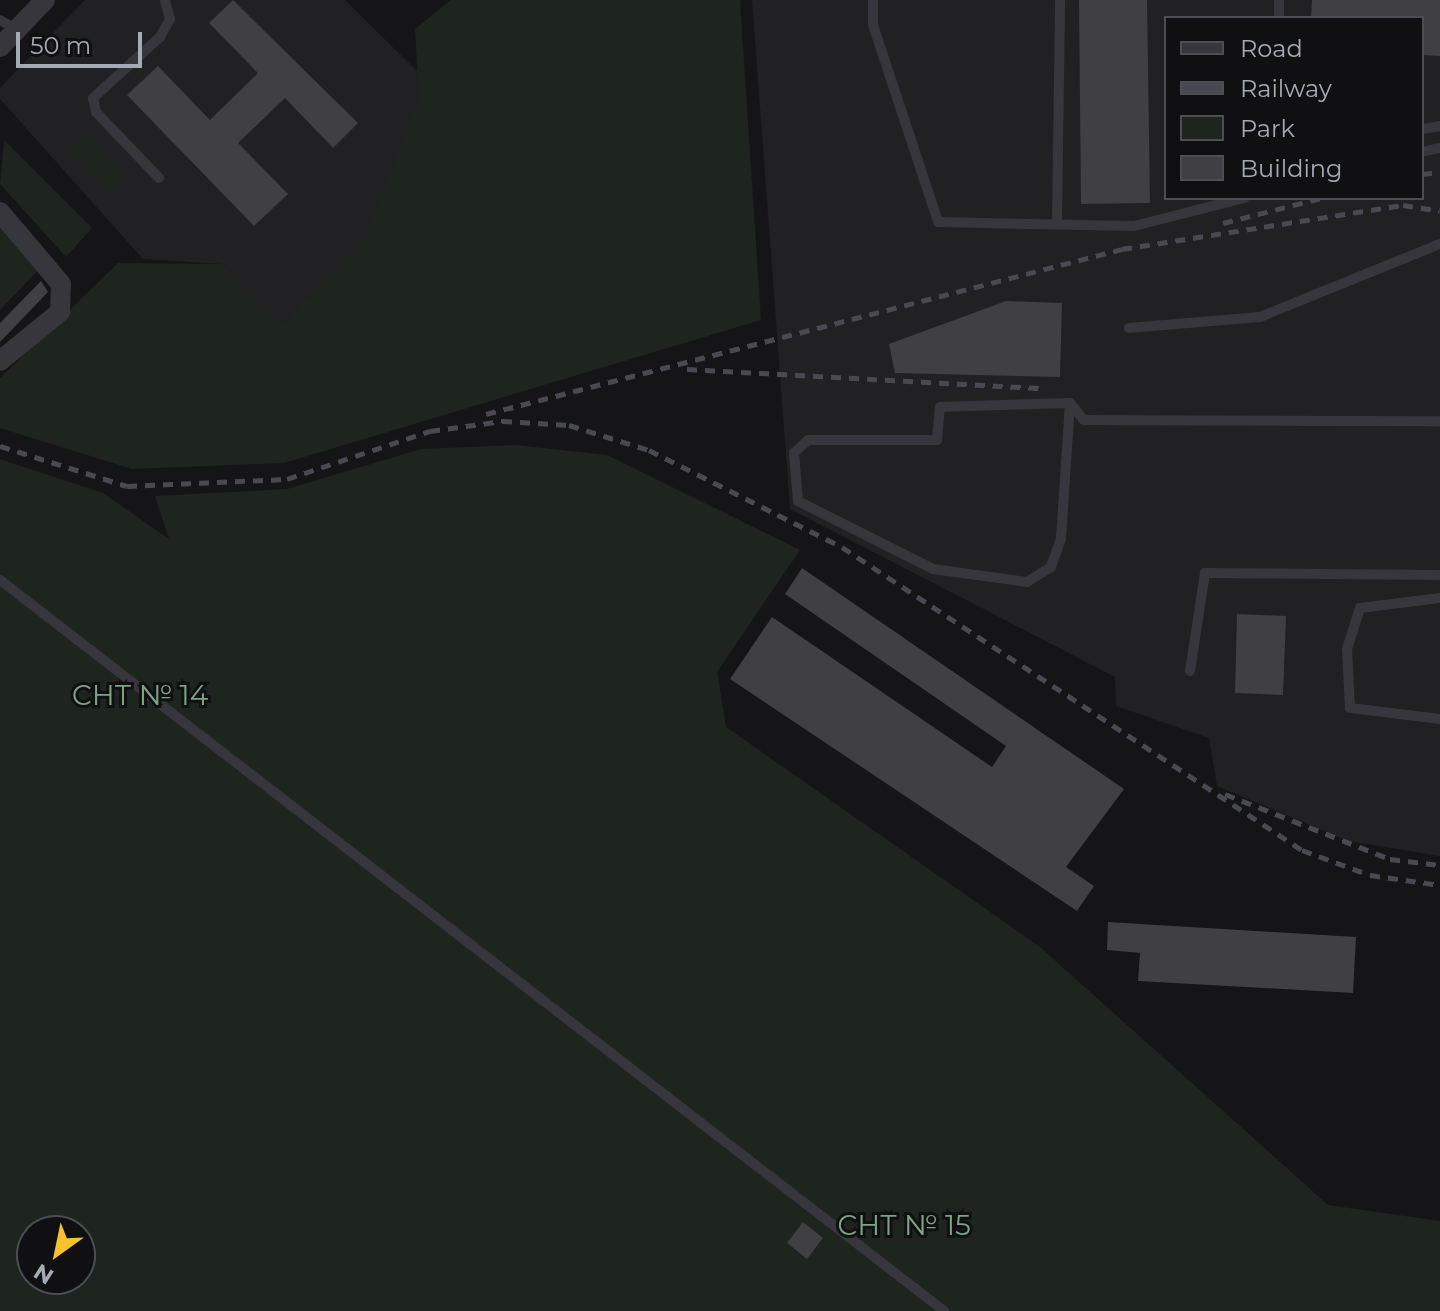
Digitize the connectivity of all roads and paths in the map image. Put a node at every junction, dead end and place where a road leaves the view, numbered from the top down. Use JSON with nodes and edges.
{"nodes":[{"id":1,"x":45,"y":0,"type":"edge"},
{"id":2,"x":165,"y":0,"type":"edge"},
{"id":3,"x":873,"y":0,"type":"edge"},
{"id":4,"x":1060,"y":0,"type":"edge"},
{"id":5,"x":0,"y":20,"type":"edge"},
{"id":6,"x":19,"y":31,"type":"junction"},
{"id":7,"x":0,"y":47,"type":"edge"},
{"id":8,"x":159,"y":178,"type":"dead end"},
{"id":9,"x":1236,"y":200,"type":"edge"},
{"id":10,"x":0,"y":212,"type":"edge"},
{"id":11,"x":1057,"y":222,"type":"junction"},
{"id":12,"x":1440,"y":244,"type":"edge"},
{"id":13,"x":1129,"y":328,"type":"dead end"},
{"id":14,"x":0,"y":361,"type":"edge"},
{"id":15,"x":1070,"y":403,"type":"junction"},
{"id":16,"x":1440,"y":421,"type":"edge"},
{"id":17,"x":1440,"y":575,"type":"edge"},
{"id":18,"x":0,"y":580,"type":"edge"},
{"id":19,"x":1440,"y":598,"type":"edge"},
{"id":20,"x":1190,"y":671,"type":"dead end"},
{"id":21,"x":1440,"y":719,"type":"edge"},
{"id":22,"x":944,"y":1311,"type":"edge"}],
"edges":[{"from":1,"to":6,"type":"street"},
{"from":2,"to":8,"type":"lane"},
{"from":3,"to":11,"type":"lane"},
{"from":4,"to":11,"type":"lane"},
{"from":5,"to":6,"type":"lane"},
{"from":6,"to":7,"type":"street"},
{"from":9,"to":11,"type":"lane"},
{"from":10,"to":14,"type":"street"},
{"from":12,"to":13,"type":"lane"},
{"from":15,"to":15,"type":"lane"},
{"from":15,"to":16,"type":"lane"},
{"from":17,"to":20,"type":"lane"},
{"from":18,"to":22,"type":"lane"},
{"from":19,"to":21,"type":"lane"}]}
